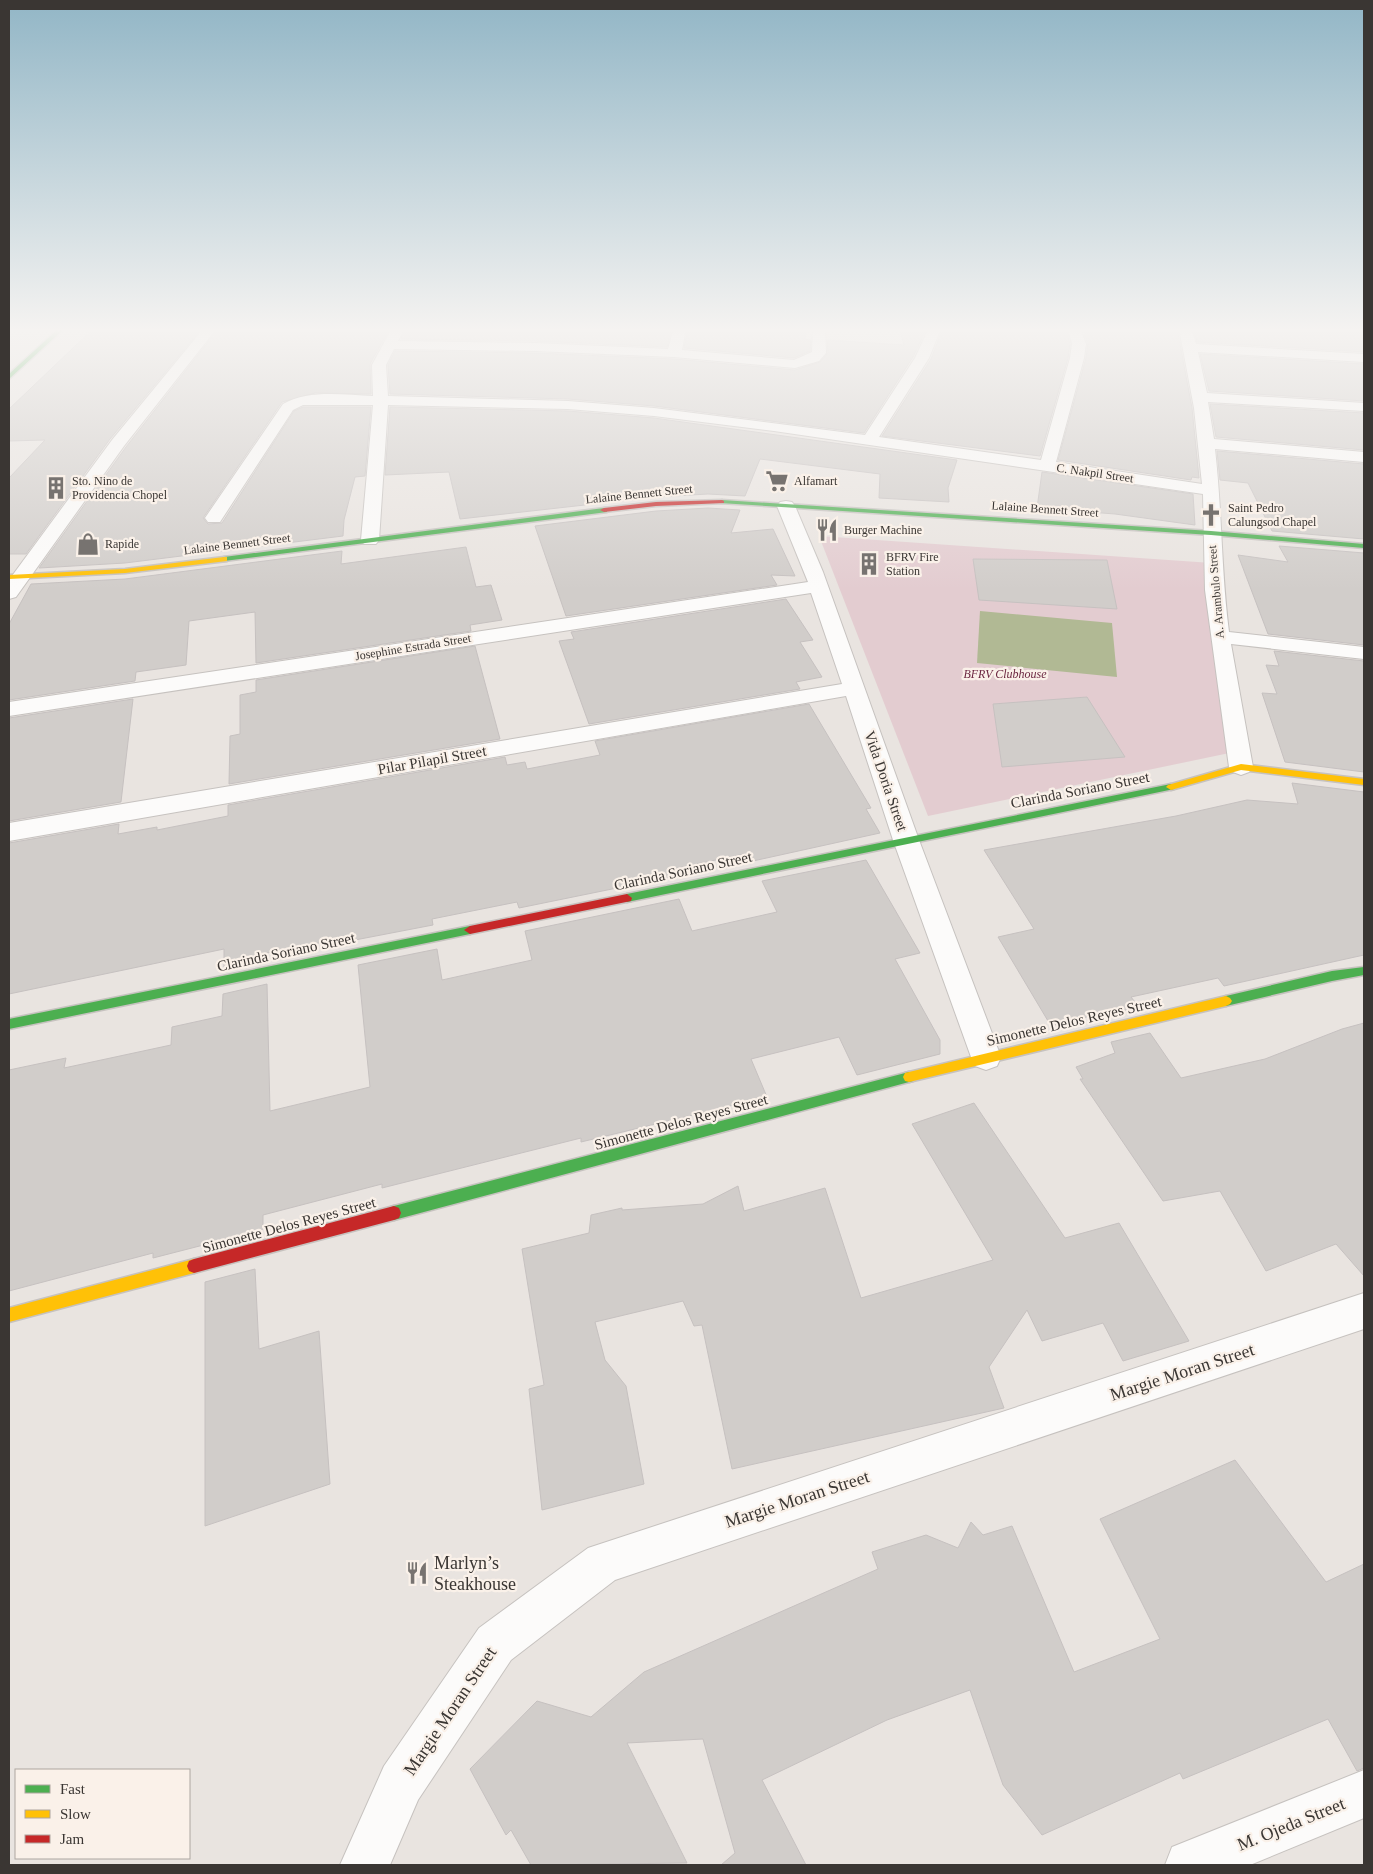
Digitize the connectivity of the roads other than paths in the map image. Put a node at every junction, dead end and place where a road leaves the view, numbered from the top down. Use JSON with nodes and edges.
{"nodes":[{"id":1,"x":140,"y":415,"type":"edge"},
{"id":2,"x":284,"y":415,"type":"edge"},
{"id":3,"x":380,"y":415,"type":"edge"},
{"id":4,"x":684,"y":415,"type":"edge"},
{"id":5,"x":885,"y":415,"type":"edge"},
{"id":6,"x":1061,"y":415,"type":"edge"},
{"id":7,"x":1202,"y":415,"type":"edge"},
{"id":8,"x":869,"y":440,"type":"junction"},
{"id":9,"x":1206,"y":443,"type":"junction"},
{"id":10,"x":1364,"y":457,"type":"edge"},
{"id":11,"x":1046,"y":466,"type":"junction"},
{"id":12,"x":1212,"y":490,"type":"junction"},
{"id":13,"x":786,"y":506,"type":"junction"},
{"id":14,"x":214,"y":518,"type":"dead end"},
{"id":15,"x":1212,"y":533,"type":"junction"},
{"id":16,"x":370,"y":540,"type":"junction"},
{"id":17,"x":1364,"y":546,"type":"edge"},
{"id":18,"x":13,"y":578,"type":"edge"},
{"id":19,"x":818,"y":586,"type":"junction"},
{"id":20,"x":9,"y":593,"type":"edge"},
{"id":21,"x":1220,"y":637,"type":"junction"},
{"id":22,"x":1364,"y":653,"type":"edge"},
{"id":23,"x":855,"y":688,"type":"junction"},
{"id":24,"x":9,"y":709,"type":"edge"},
{"id":25,"x":1241,"y":767,"type":"junction"},
{"id":26,"x":1364,"y":782,"type":"edge"},
{"id":27,"x":9,"y":832,"type":"edge"},
{"id":28,"x":906,"y":840,"type":"junction"},
{"id":29,"x":1364,"y":971,"type":"edge"},
{"id":30,"x":9,"y":1024,"type":"edge"},
{"id":31,"x":986,"y":1057,"type":"junction"},
{"id":32,"x":1364,"y":1311,"type":"edge"},
{"id":33,"x":9,"y":1315,"type":"edge"},
{"id":34,"x":1364,"y":1794,"type":"edge"},
{"id":35,"x":365,"y":1865,"type":"edge"},
{"id":36,"x":1190,"y":1865,"type":"edge"}],
"edges":[{"from":1,"to":18,"type":"street"},
{"from":2,"to":14,"type":"street","name":"C. Nakpil Street"},
{"from":3,"to":16,"type":"street"},
{"from":4,"to":8,"type":"street","name":"C. Nakpil Street"},
{"from":5,"to":8,"type":"street"},
{"from":6,"to":11,"type":"street"},
{"from":7,"to":9,"type":"street","name":"A. Arambulo Street"},
{"from":8,"to":11,"type":"street","name":"C. Nakpil Street"},
{"from":9,"to":10,"type":"street"},
{"from":9,"to":12,"type":"street","name":"A. Arambulo Street"},
{"from":11,"to":12,"type":"street","name":"C. Nakpil Street"},
{"from":12,"to":15,"type":"street","name":"A. Arambulo Street"},
{"from":13,"to":15,"type":"street","name":"Lalaine Bennett Street"},
{"from":13,"to":16,"type":"street","name":"Lalaine Bennett Street"},
{"from":13,"to":19,"type":"street","name":"Vida Doria Street"},
{"from":15,"to":17,"type":"street","name":"Lalaine Bennett Street"},
{"from":15,"to":21,"type":"street","name":"A. Arambulo Street"},
{"from":16,"to":18,"type":"street","name":"Lalaine Bennett Street"},
{"from":18,"to":20,"type":"street"},
{"from":19,"to":23,"type":"street","name":"Vida Doria Street"},
{"from":19,"to":24,"type":"street","name":"Josephine Estrada Street"},
{"from":21,"to":22,"type":"street"},
{"from":21,"to":25,"type":"street","name":"A. Arambulo Street"},
{"from":23,"to":27,"type":"street","name":"Pilar Pilapil Street"},
{"from":23,"to":28,"type":"street","name":"Vida Doria Street"},
{"from":25,"to":26,"type":"street","name":"Clarinda Soriano Street"},
{"from":25,"to":28,"type":"street","name":"Clarinda Soriano Street"},
{"from":28,"to":30,"type":"street","name":"Clarinda Soriano Street"},
{"from":28,"to":31,"type":"street","name":"Vida Doria Street"},
{"from":29,"to":31,"type":"street","name":"Simonette Delos Reyes Street"},
{"from":31,"to":33,"type":"street","name":"Simonette Delos Reyes Street"},
{"from":32,"to":35,"type":"street","name":"Margie Moran Street"},
{"from":34,"to":36,"type":"street","name":"M. Ojeda Street"}]}
